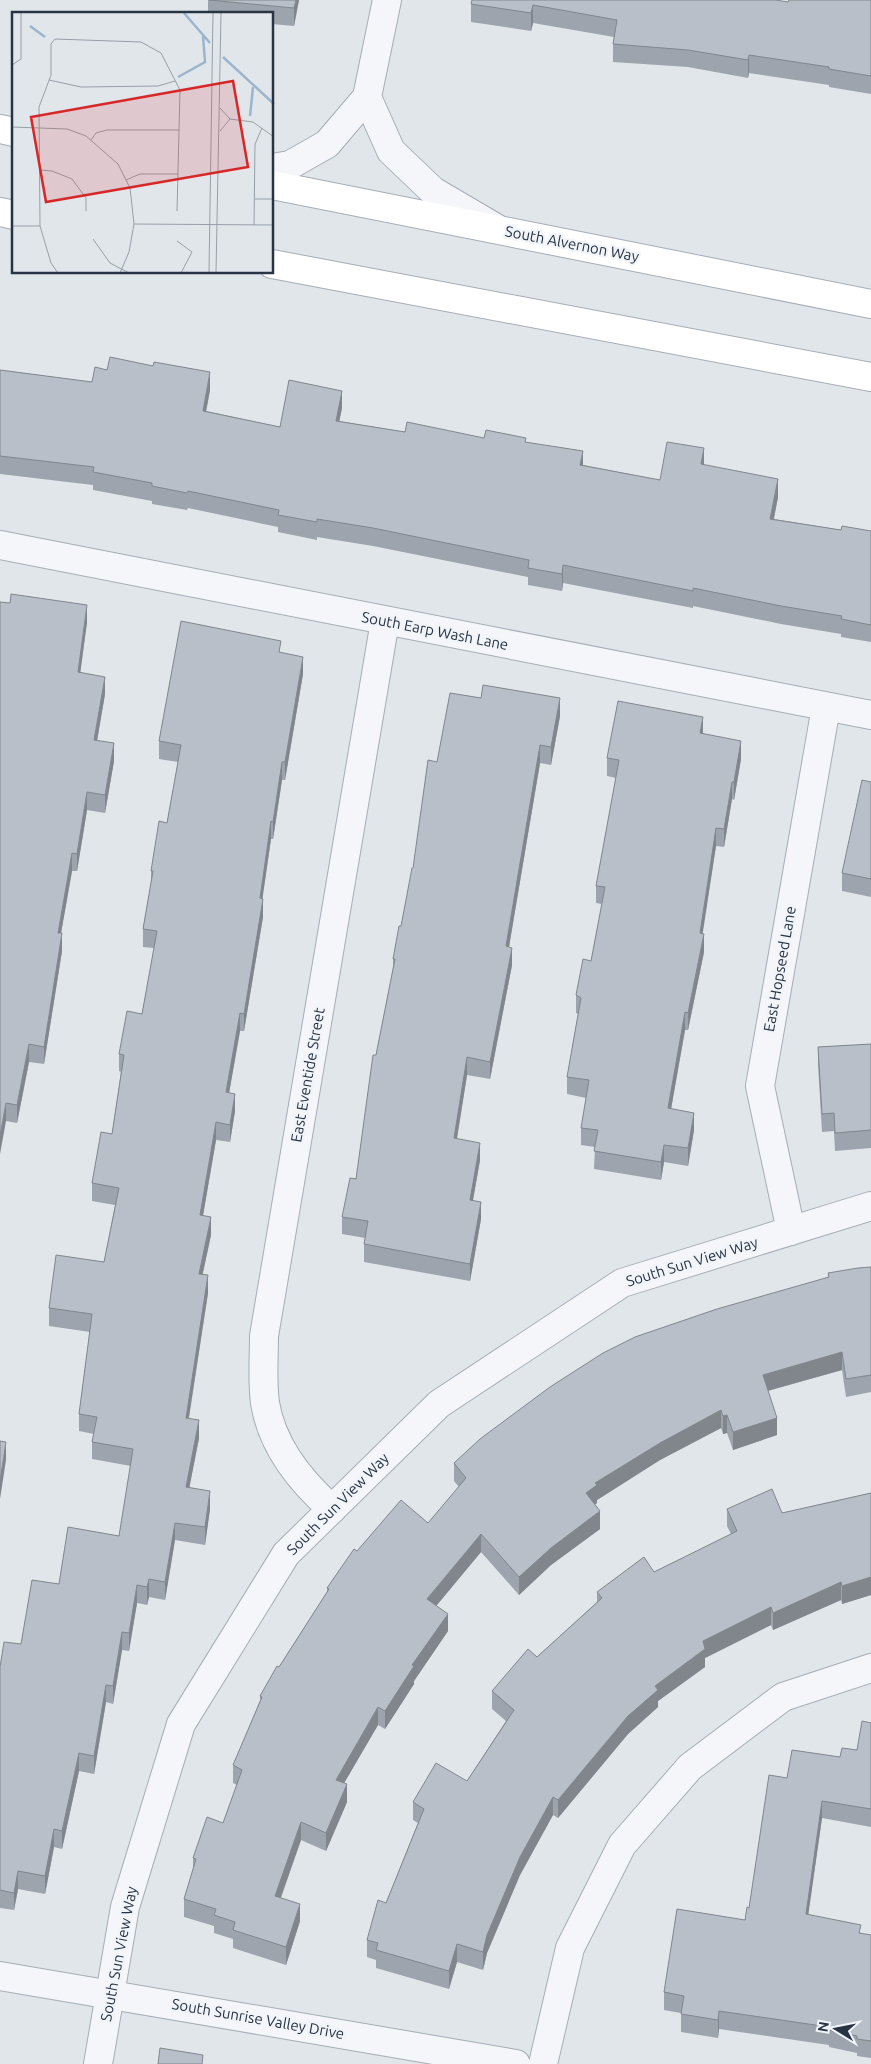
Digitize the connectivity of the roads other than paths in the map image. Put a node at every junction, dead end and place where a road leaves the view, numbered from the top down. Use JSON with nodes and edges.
{"nodes":[{"id":1,"x":387,"y":0,"type":"edge"},
{"id":2,"x":367,"y":97,"type":"junction"},
{"id":3,"x":274,"y":168,"type":"edge"},
{"id":4,"x":274,"y":184,"type":"edge"},
{"id":5,"x":500,"y":230,"type":"junction"},
{"id":6,"x":274,"y":264,"type":"edge"},
{"id":7,"x":871,"y":304,"type":"edge"},
{"id":8,"x":871,"y":377,"type":"edge"},
{"id":9,"x":0,"y":545,"type":"edge"},
{"id":10,"x":385,"y":621,"type":"junction"},
{"id":11,"x":826,"y":707,"type":"junction"},
{"id":12,"x":871,"y":715,"type":"edge"},
{"id":13,"x":871,"y":1206,"type":"edge"},
{"id":14,"x":791,"y":1231,"type":"junction"},
{"id":15,"x":332,"y":1509,"type":"junction"},
{"id":16,"x":871,"y":1668,"type":"edge"},
{"id":17,"x":0,"y":1976,"type":"edge"},
{"id":18,"x":110,"y":1993,"type":"junction"},
{"id":19,"x":98,"y":2064,"type":"edge"},
{"id":20,"x":516,"y":2064,"type":"edge"},
{"id":21,"x":544,"y":2064,"type":"edge"}],
"edges":[{"from":1,"to":2,"type":"street"},
{"from":2,"to":3,"type":"street"},
{"from":2,"to":5,"type":"street"},
{"from":4,"to":5,"type":"main road","name":"South Alvernon Way"},
{"from":5,"to":7,"type":"main road","name":"South Alvernon Way"},
{"from":6,"to":8,"type":"main road"},
{"from":9,"to":10,"type":"street","name":"South Earp Wash Lane"},
{"from":10,"to":11,"type":"street","name":"South Earp Wash Lane"},
{"from":10,"to":15,"type":"street","name":"East Eventide Street"},
{"from":11,"to":12,"type":"street","name":"South Earp Wash Lane"},
{"from":11,"to":14,"type":"street","name":"East Hopseed Lane"},
{"from":13,"to":14,"type":"street","name":"South Sun View Way"},
{"from":14,"to":15,"type":"street","name":"South Sun View Way"},
{"from":15,"to":18,"type":"street","name":"South Sun View Way"},
{"from":16,"to":21,"type":"street"},
{"from":17,"to":18,"type":"street","name":"South Sunrise Valley Drive"},
{"from":18,"to":19,"type":"street","name":"South Sun View Way"},
{"from":18,"to":20,"type":"street","name":"South Sunrise Valley Drive"}]}
